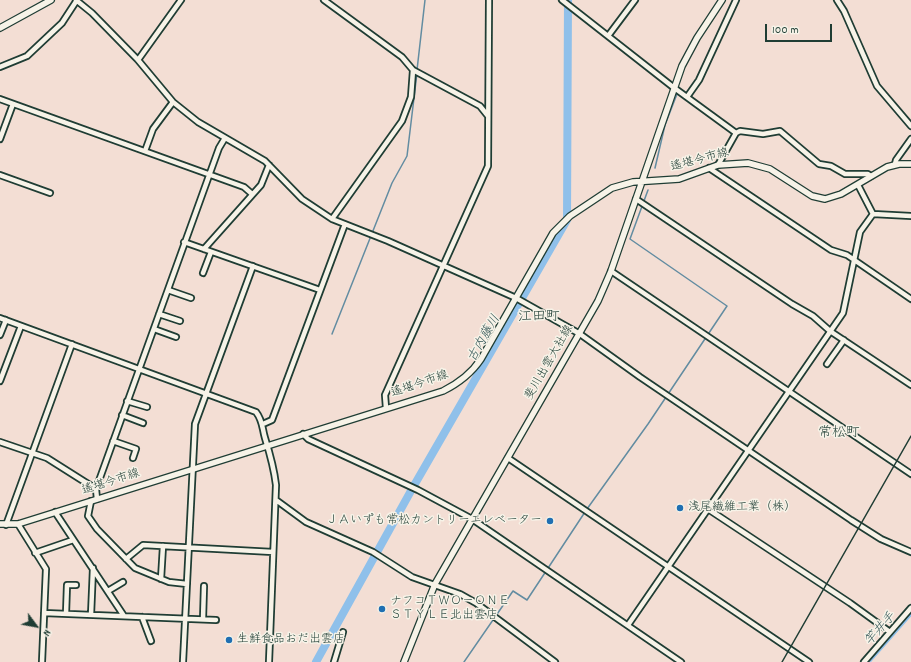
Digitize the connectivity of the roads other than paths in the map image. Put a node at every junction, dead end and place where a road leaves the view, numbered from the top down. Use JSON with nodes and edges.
{"nodes":[{"id":1,"x":51,"y":0,"type":"edge"},
{"id":2,"x":77,"y":0,"type":"edge"},
{"id":3,"x":181,"y":0,"type":"edge"},
{"id":4,"x":324,"y":0,"type":"edge"},
{"id":5,"x":489,"y":0,"type":"edge"},
{"id":6,"x":562,"y":0,"type":"edge"},
{"id":7,"x":635,"y":0,"type":"edge"},
{"id":8,"x":722,"y":0,"type":"edge"},
{"id":9,"x":736,"y":0,"type":"edge"},
{"id":10,"x":837,"y":0,"type":"edge"},
{"id":11,"x":0,"y":28,"type":"edge"},
{"id":12,"x":608,"y":36,"type":"junction"},
{"id":13,"x":138,"y":60,"type":"junction"},
{"id":14,"x":0,"y":67,"type":"edge"},
{"id":15,"x":412,"y":70,"type":"junction"},
{"id":16,"x":673,"y":87,"type":"junction"},
{"id":17,"x":687,"y":97,"type":"junction"},
{"id":18,"x":0,"y":99,"type":"edge"},
{"id":19,"x":173,"y":102,"type":"junction"},
{"id":20,"x":13,"y":104,"type":"junction"},
{"id":21,"x":488,"y":116,"type":"junction"},
{"id":22,"x":911,"y":126,"type":"edge"},
{"id":23,"x":736,"y":133,"type":"junction"},
{"id":24,"x":225,"y":138,"type":"junction"},
{"id":25,"x":0,"y":139,"type":"edge"},
{"id":26,"x":911,"y":139,"type":"edge"},
{"id":27,"x":145,"y":150,"type":"junction"},
{"id":28,"x":269,"y":164,"type":"junction"},
{"id":29,"x":895,"y":164,"type":"junction"},
{"id":30,"x":911,"y":164,"type":"edge"},
{"id":31,"x":718,"y":165,"type":"junction"},
{"id":32,"x":708,"y":168,"type":"junction"},
{"id":33,"x":209,"y":174,"type":"junction"},
{"id":34,"x":0,"y":175,"type":"edge"},
{"id":35,"x":871,"y":176,"type":"junction"},
{"id":36,"x":643,"y":181,"type":"junction"},
{"id":37,"x":858,"y":185,"type":"junction"},
{"id":38,"x":50,"y":193,"type":"dead end"},
{"id":39,"x":252,"y":194,"type":"junction"},
{"id":40,"x":636,"y":200,"type":"junction"},
{"id":41,"x":873,"y":214,"type":"junction"},
{"id":42,"x":911,"y":216,"type":"edge"},
{"id":43,"x":332,"y":219,"type":"junction"},
{"id":44,"x":345,"y":224,"type":"junction"},
{"id":45,"x":184,"y":242,"type":"junction"},
{"id":46,"x":204,"y":249,"type":"junction"},
{"id":47,"x":211,"y":252,"type":"junction"},
{"id":48,"x":854,"y":259,"type":"junction"},
{"id":49,"x":253,"y":266,"type":"junction"},
{"id":50,"x":442,"y":266,"type":"junction"},
{"id":51,"x":611,"y":271,"type":"junction"},
{"id":52,"x":203,"y":273,"type":"dead end"},
{"id":53,"x":168,"y":290,"type":"junction"},
{"id":54,"x":320,"y":290,"type":"junction"},
{"id":55,"x":191,"y":298,"type":"dead end"},
{"id":56,"x":516,"y":298,"type":"junction"},
{"id":57,"x":911,"y":299,"type":"edge"},
{"id":58,"x":159,"y":314,"type":"junction"},
{"id":59,"x":0,"y":318,"type":"edge"},
{"id":60,"x":6,"y":320,"type":"junction"},
{"id":61,"x":180,"y":321,"type":"dead end"},
{"id":62,"x":21,"y":326,"type":"junction"},
{"id":63,"x":154,"y":329,"type":"junction"},
{"id":64,"x":830,"y":331,"type":"junction"},
{"id":65,"x":580,"y":334,"type":"junction"},
{"id":66,"x":0,"y":335,"type":"edge"},
{"id":67,"x":176,"y":337,"type":"dead end"},
{"id":68,"x":844,"y":340,"type":"junction"},
{"id":69,"x":72,"y":344,"type":"junction"},
{"id":70,"x":827,"y":364,"type":"dead end"},
{"id":71,"x":140,"y":369,"type":"junction"},
{"id":72,"x":0,"y":381,"type":"edge"},
{"id":73,"x":911,"y":385,"type":"edge"},
{"id":74,"x":788,"y":391,"type":"junction"},
{"id":75,"x":206,"y":393,"type":"junction"},
{"id":76,"x":127,"y":401,"type":"junction"},
{"id":77,"x":147,"y":407,"type":"dead end"},
{"id":78,"x":386,"y":408,"type":"junction"},
{"id":79,"x":122,"y":415,"type":"junction"},
{"id":80,"x":143,"y":422,"type":"dead end"},
{"id":81,"x":263,"y":424,"type":"junction"},
{"id":82,"x":303,"y":434,"type":"junction"},
{"id":83,"x":113,"y":441,"type":"junction"},
{"id":84,"x":0,"y":442,"type":"edge"},
{"id":85,"x":268,"y":446,"type":"junction"},
{"id":86,"x":748,"y":450,"type":"junction"},
{"id":87,"x":32,"y":454,"type":"junction"},
{"id":88,"x":133,"y":458,"type":"dead end"},
{"id":89,"x":508,"y":458,"type":"junction"},
{"id":90,"x":193,"y":469,"type":"junction"},
{"id":91,"x":911,"y":474,"type":"edge"},
{"id":92,"x":96,"y":489,"type":"junction"},
{"id":93,"x":97,"y":499,"type":"junction"},
{"id":94,"x":276,"y":500,"type":"junction"},
{"id":95,"x":91,"y":501,"type":"junction"},
{"id":96,"x":708,"y":509,"type":"junction"},
{"id":97,"x":55,"y":512,"type":"junction"},
{"id":98,"x":472,"y":520,"type":"junction"},
{"id":99,"x":3,"y":524,"type":"edge"},
{"id":100,"x":18,"y":524,"type":"junction"},
{"id":101,"x":73,"y":540,"type":"junction"},
{"id":102,"x":163,"y":546,"type":"junction"},
{"id":103,"x":188,"y":548,"type":"junction"},
{"id":104,"x":273,"y":552,"type":"junction"},
{"id":105,"x":911,"y":552,"type":"edge"},
{"id":106,"x":35,"y":553,"type":"junction"},
{"id":107,"x":126,"y":559,"type":"junction"},
{"id":108,"x":668,"y":567,"type":"junction"},
{"id":109,"x":93,"y":568,"type":"junction"},
{"id":110,"x":161,"y":579,"type":"junction"},
{"id":111,"x":122,"y":582,"type":"dead end"},
{"id":112,"x":187,"y":584,"type":"junction"},
{"id":113,"x":435,"y":584,"type":"junction"},
{"id":114,"x":76,"y":585,"type":"dead end"},
{"id":115,"x":204,"y":586,"type":"dead end"},
{"id":116,"x":108,"y":591,"type":"junction"},
{"id":117,"x":911,"y":608,"type":"edge"},
{"id":118,"x":44,"y":613,"type":"junction"},
{"id":119,"x":66,"y":614,"type":"junction"},
{"id":120,"x":91,"y":615,"type":"junction"},
{"id":121,"x":124,"y":616,"type":"junction"},
{"id":122,"x":142,"y":617,"type":"junction"},
{"id":123,"x":185,"y":618,"type":"junction"},
{"id":124,"x":203,"y":619,"type":"junction"},
{"id":125,"x":216,"y":620,"type":"dead end"},
{"id":126,"x":628,"y":626,"type":"junction"},
{"id":127,"x":343,"y":632,"type":"dead end"},
{"id":128,"x":890,"y":632,"type":"junction"},
{"id":129,"x":151,"y":641,"type":"dead end"},
{"id":130,"x":42,"y":662,"type":"edge"},
{"id":131,"x":183,"y":662,"type":"edge"},
{"id":132,"x":269,"y":662,"type":"edge"},
{"id":133,"x":334,"y":662,"type":"edge"},
{"id":134,"x":404,"y":662,"type":"edge"},
{"id":135,"x":554,"y":662,"type":"edge"},
{"id":136,"x":681,"y":662,"type":"edge"},
{"id":137,"x":809,"y":662,"type":"edge"},
{"id":138,"x":864,"y":662,"type":"edge"}],
"edges":[{"from":1,"to":11,"type":"main road"},
{"from":2,"to":13,"type":"street"},
{"from":2,"to":14,"type":"street"},
{"from":3,"to":13,"type":"street"},
{"from":4,"to":15,"type":"street"},
{"from":5,"to":21,"type":"street"},
{"from":6,"to":12,"type":"street"},
{"from":7,"to":12,"type":"street"},
{"from":8,"to":16,"type":"main road","name":"斐川出雲大社線"},
{"from":9,"to":17,"type":"street"},
{"from":10,"to":22,"type":"street"},
{"from":12,"to":16,"type":"street"},
{"from":13,"to":19,"type":"street"},
{"from":15,"to":21,"type":"street"},
{"from":15,"to":43,"type":"street"},
{"from":16,"to":17,"type":"street"},
{"from":16,"to":36,"type":"main road","name":"斐川出雲大社線"},
{"from":17,"to":23,"type":"street"},
{"from":18,"to":20,"type":"street"},
{"from":19,"to":24,"type":"street"},
{"from":19,"to":27,"type":"street"},
{"from":20,"to":25,"type":"street"},
{"from":20,"to":27,"type":"street"},
{"from":21,"to":50,"type":"street"},
{"from":23,"to":31,"type":"street"},
{"from":23,"to":35,"type":"street"},
{"from":24,"to":28,"type":"street"},
{"from":24,"to":33,"type":"street"},
{"from":26,"to":29,"type":"street"},
{"from":27,"to":33,"type":"street"},
{"from":28,"to":39,"type":"street"},
{"from":28,"to":43,"type":"street"},
{"from":29,"to":30,"type":"main road","name":"遙堪今市線"},
{"from":29,"to":35,"type":"main road","name":"遙堪今市線"},
{"from":31,"to":32,"type":"main road","name":"遙堪今市線"},
{"from":31,"to":37,"type":"main road","name":"遙堪今市線"},
{"from":32,"to":36,"type":"main road","name":"遙堪今市線"},
{"from":32,"to":48,"type":"street"},
{"from":33,"to":39,"type":"street"},
{"from":33,"to":45,"type":"street"},
{"from":34,"to":38,"type":"street"},
{"from":35,"to":37,"type":"main road","name":"遙堪今市線"},
{"from":36,"to":40,"type":"main road","name":"斐川出雲大社線"},
{"from":36,"to":56,"type":"main road","name":"遙堪今市線"},
{"from":37,"to":41,"type":"street"},
{"from":39,"to":46,"type":"street"},
{"from":40,"to":51,"type":"main road","name":"斐川出雲大社線"},
{"from":40,"to":64,"type":"street"},
{"from":41,"to":42,"type":"street"},
{"from":41,"to":48,"type":"street"},
{"from":43,"to":44,"type":"street"},
{"from":44,"to":50,"type":"street"},
{"from":44,"to":54,"type":"street"},
{"from":45,"to":46,"type":"street"},
{"from":45,"to":53,"type":"street"},
{"from":46,"to":47,"type":"street"},
{"from":47,"to":49,"type":"street"},
{"from":47,"to":52,"type":"street"},
{"from":48,"to":57,"type":"street"},
{"from":48,"to":64,"type":"street"},
{"from":49,"to":54,"type":"street"},
{"from":49,"to":75,"type":"street"},
{"from":50,"to":56,"type":"street"},
{"from":50,"to":78,"type":"street"},
{"from":51,"to":65,"type":"main road","name":"斐川出雲大社線"},
{"from":51,"to":74,"type":"street"},
{"from":53,"to":55,"type":"street"},
{"from":53,"to":58,"type":"street"},
{"from":54,"to":81,"type":"street"},
{"from":56,"to":65,"type":"street"},
{"from":56,"to":78,"type":"main road","name":"遙堪今市線"},
{"from":58,"to":61,"type":"street"},
{"from":58,"to":63,"type":"street"},
{"from":59,"to":60,"type":"street"},
{"from":60,"to":62,"type":"street"},
{"from":60,"to":66,"type":"street"},
{"from":62,"to":69,"type":"street"},
{"from":62,"to":72,"type":"street"},
{"from":63,"to":67,"type":"street"},
{"from":63,"to":71,"type":"street"},
{"from":64,"to":68,"type":"street"},
{"from":64,"to":74,"type":"street"},
{"from":65,"to":86,"type":"street"},
{"from":65,"to":89,"type":"main road","name":"斐川出雲大社線"},
{"from":68,"to":70,"type":"street"},
{"from":68,"to":73,"type":"street"},
{"from":69,"to":71,"type":"street"},
{"from":69,"to":87,"type":"street"},
{"from":71,"to":75,"type":"street"},
{"from":71,"to":76,"type":"street"},
{"from":74,"to":86,"type":"street"},
{"from":74,"to":91,"type":"street"},
{"from":75,"to":81,"type":"street"},
{"from":75,"to":90,"type":"street"},
{"from":76,"to":77,"type":"street"},
{"from":76,"to":79,"type":"street"},
{"from":78,"to":82,"type":"main road","name":"遙堪今市線"},
{"from":79,"to":80,"type":"street"},
{"from":79,"to":83,"type":"street"},
{"from":81,"to":85,"type":"street"},
{"from":82,"to":85,"type":"main road","name":"遙堪今市線"},
{"from":82,"to":98,"type":"street"},
{"from":83,"to":88,"type":"street"},
{"from":83,"to":92,"type":"street"},
{"from":84,"to":87,"type":"street"},
{"from":85,"to":90,"type":"main road","name":"遙堪今市線"},
{"from":85,"to":94,"type":"street"},
{"from":86,"to":96,"type":"street"},
{"from":86,"to":105,"type":"street"},
{"from":87,"to":92,"type":"street"},
{"from":87,"to":99,"type":"street"},
{"from":89,"to":98,"type":"main road","name":"斐川出雲大社線"},
{"from":89,"to":108,"type":"street"},
{"from":90,"to":93,"type":"main road","name":"遙堪今市線"},
{"from":90,"to":103,"type":"street"},
{"from":92,"to":93,"type":"street"},
{"from":93,"to":95,"type":"main road","name":"遙堪今市線"},
{"from":94,"to":104,"type":"street"},
{"from":94,"to":113,"type":"street"},
{"from":95,"to":97,"type":"main road","name":"遙堪今市線"},
{"from":95,"to":107,"type":"street"},
{"from":96,"to":108,"type":"street"},
{"from":96,"to":128,"type":"street"},
{"from":97,"to":100,"type":"main road","name":"遙堪今市線"},
{"from":97,"to":101,"type":"street"},
{"from":98,"to":113,"type":"main road","name":"斐川出雲大社線"},
{"from":98,"to":126,"type":"street"},
{"from":99,"to":100,"type":"main road","name":"遙堪今市線"},
{"from":100,"to":106,"type":"street"},
{"from":101,"to":106,"type":"street"},
{"from":101,"to":109,"type":"street"},
{"from":102,"to":103,"type":"street"},
{"from":102,"to":107,"type":"street"},
{"from":102,"to":110,"type":"street"},
{"from":103,"to":104,"type":"street"},
{"from":103,"to":112,"type":"street"},
{"from":104,"to":132,"type":"street"},
{"from":106,"to":118,"type":"street"},
{"from":107,"to":110,"type":"street"},
{"from":108,"to":126,"type":"street"},
{"from":108,"to":137,"type":"street"},
{"from":109,"to":116,"type":"street"},
{"from":109,"to":120,"type":"street"},
{"from":110,"to":112,"type":"street"},
{"from":111,"to":116,"type":"street"},
{"from":112,"to":123,"type":"street"},
{"from":113,"to":134,"type":"main road","name":"斐川出雲大社線"},
{"from":113,"to":135,"type":"street"},
{"from":114,"to":119,"type":"street"},
{"from":115,"to":124,"type":"street"},
{"from":116,"to":121,"type":"street"},
{"from":117,"to":128,"type":"street"},
{"from":118,"to":119,"type":"street"},
{"from":118,"to":130,"type":"street"},
{"from":119,"to":120,"type":"street"},
{"from":120,"to":121,"type":"street"},
{"from":121,"to":122,"type":"street"},
{"from":122,"to":123,"type":"street"},
{"from":122,"to":129,"type":"street"},
{"from":123,"to":124,"type":"street"},
{"from":123,"to":131,"type":"street"},
{"from":124,"to":125,"type":"street"},
{"from":126,"to":136,"type":"street"},
{"from":127,"to":133,"type":"street"},
{"from":128,"to":138,"type":"street"}]}
